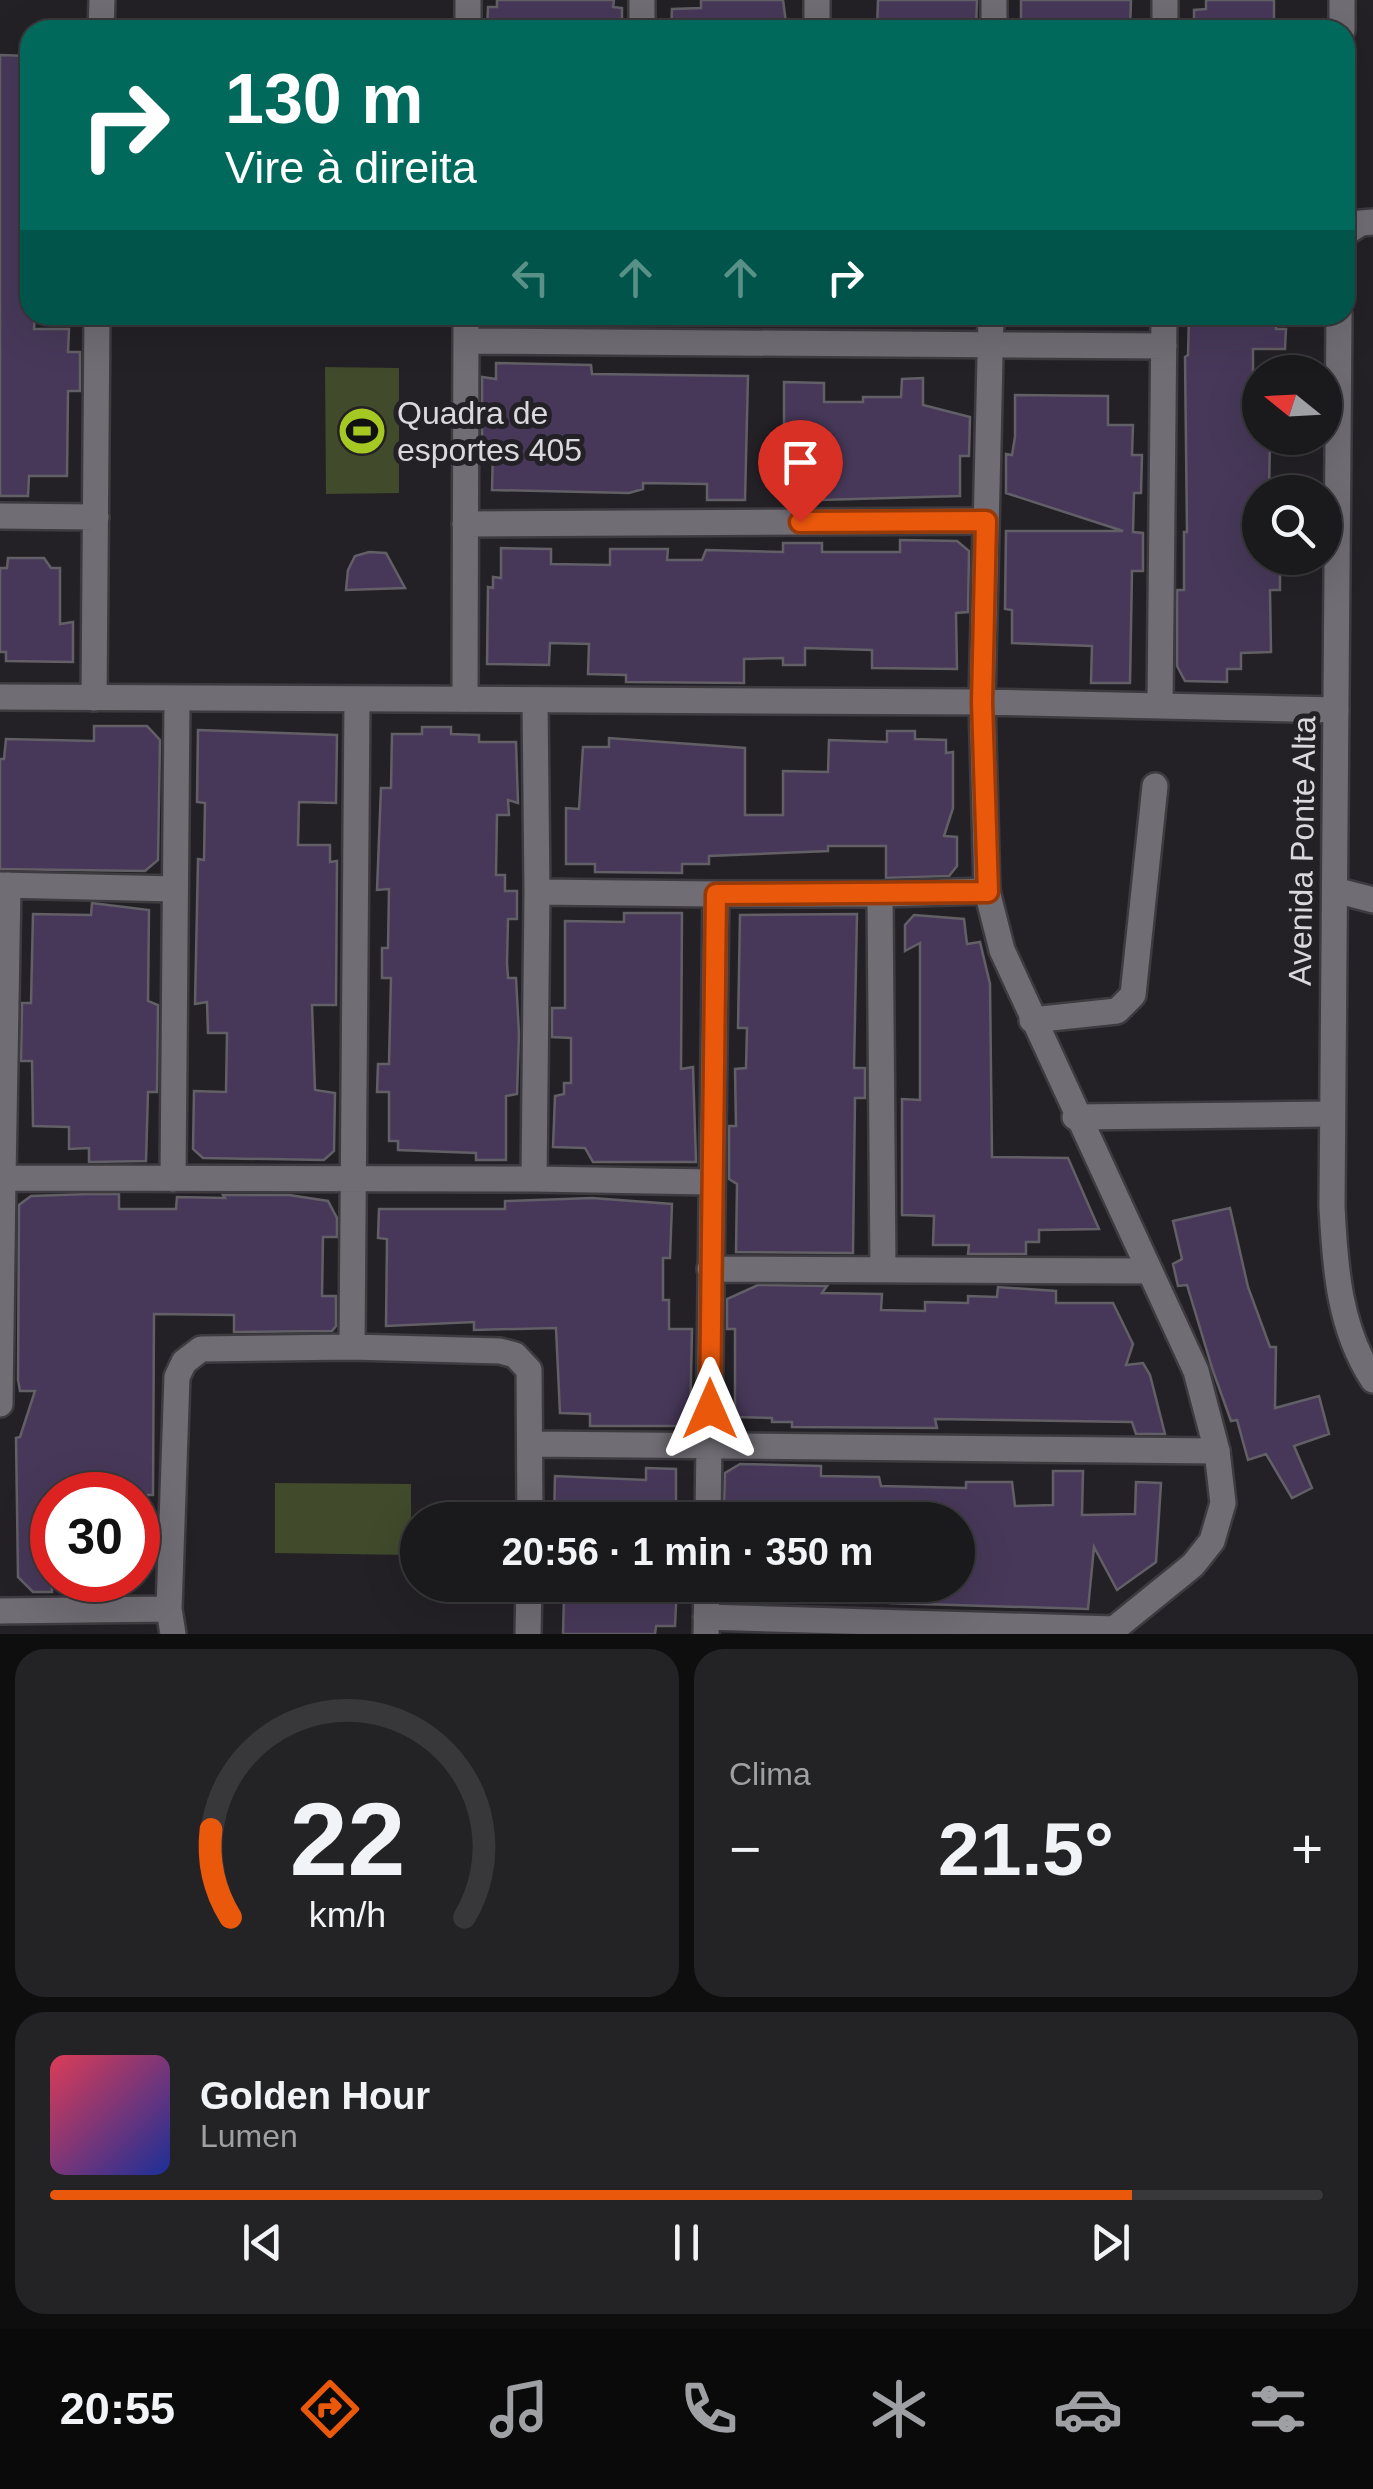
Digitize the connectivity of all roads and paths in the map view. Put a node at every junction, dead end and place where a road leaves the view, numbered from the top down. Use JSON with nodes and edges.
{"nodes":[{"id":1,"x":97,"y":325,"type":"edge"},
{"id":2,"x":991,"y":325,"type":"edge"},
{"id":3,"x":1164,"y":325,"type":"edge"},
{"id":4,"x":1339,"y":325,"type":"edge"},
{"id":5,"x":466,"y":328,"type":"edge"},
{"id":6,"x":991,"y":342,"type":"junction"},
{"id":7,"x":1164,"y":346,"type":"junction"},
{"id":8,"x":0,"y":516,"type":"edge"},
{"id":9,"x":96,"y":517,"type":"junction"},
{"id":10,"x":986,"y":521,"type":"junction"},
{"id":11,"x":465,"y":524,"type":"junction"},
{"id":12,"x":0,"y":697,"type":"edge"},
{"id":13,"x":94,"y":698,"type":"junction"},
{"id":14,"x":177,"y":700,"type":"junction"},
{"id":15,"x":357,"y":700,"type":"junction"},
{"id":16,"x":465,"y":700,"type":"junction"},
{"id":17,"x":535,"y":700,"type":"junction"},
{"id":18,"x":982,"y":702,"type":"junction"},
{"id":19,"x":1160,"y":705,"type":"junction"},
{"id":20,"x":1336,"y":710,"type":"junction"},
{"id":21,"x":1155,"y":786,"type":"dead end"},
{"id":22,"x":4,"y":885,"type":"edge"},
{"id":23,"x":175,"y":889,"type":"junction"},
{"id":24,"x":1334,"y":890,"type":"junction"},
{"id":25,"x":537,"y":892,"type":"junction"},
{"id":26,"x":988,"y":892,"type":"junction"},
{"id":27,"x":716,"y":894,"type":"junction"},
{"id":28,"x":880,"y":894,"type":"junction"},
{"id":29,"x":1373,"y":900,"type":"edge"},
{"id":30,"x":1032,"y":1020,"type":"junction"},
{"id":31,"x":1332,"y":1114,"type":"junction"},
{"id":32,"x":1075,"y":1117,"type":"junction"},
{"id":33,"x":3,"y":1178,"type":"junction"},
{"id":34,"x":173,"y":1179,"type":"junction"},
{"id":35,"x":355,"y":1179,"type":"junction"},
{"id":36,"x":534,"y":1179,"type":"junction"},
{"id":37,"x":710,"y":1182,"type":"junction"},
{"id":38,"x":710,"y":1269,"type":"junction"},
{"id":39,"x":883,"y":1269,"type":"junction"},
{"id":40,"x":1149,"y":1271,"type":"junction"},
{"id":41,"x":1,"y":1344,"type":"edge"},
{"id":42,"x":352,"y":1347,"type":"junction"},
{"id":43,"x":1373,"y":1380,"type":"edge"},
{"id":44,"x":0,"y":1404,"type":"edge"},
{"id":45,"x":532,"y":1444,"type":"junction"},
{"id":46,"x":710,"y":1444,"type":"junction"},
{"id":47,"x":1217,"y":1451,"type":"junction"},
{"id":48,"x":530,"y":1502,"type":"edge"},
{"id":49,"x":708,"y":1502,"type":"edge"},
{"id":50,"x":529,"y":1602,"type":"edge"},
{"id":51,"x":0,"y":1611,"type":"edge"},
{"id":52,"x":171,"y":1622,"type":"edge"},
{"id":53,"x":706,"y":1626,"type":"edge"},
{"id":54,"x":1111,"y":1632,"type":"edge"},
{"id":55,"x":528,"y":1634,"type":"edge"}],
"edges":[{"from":1,"to":9,"type":"street"},
{"from":2,"to":6,"type":"street"},
{"from":3,"to":7,"type":"street"},
{"from":4,"to":20,"type":"street","name":"Avenida Ponte Alta"},
{"from":5,"to":6,"type":"street"},
{"from":5,"to":11,"type":"street"},
{"from":6,"to":7,"type":"street"},
{"from":6,"to":10,"type":"street"},
{"from":7,"to":19,"type":"street"},
{"from":8,"to":9,"type":"street"},
{"from":9,"to":13,"type":"street"},
{"from":10,"to":11,"type":"street"},
{"from":10,"to":18,"type":"street"},
{"from":11,"to":16,"type":"street"},
{"from":12,"to":13,"type":"street"},
{"from":13,"to":14,"type":"street"},
{"from":14,"to":15,"type":"street"},
{"from":14,"to":23,"type":"street"},
{"from":15,"to":16,"type":"street"},
{"from":15,"to":35,"type":"street"},
{"from":16,"to":17,"type":"street"},
{"from":17,"to":18,"type":"street"},
{"from":17,"to":25,"type":"street"},
{"from":18,"to":19,"type":"street"},
{"from":18,"to":26,"type":"street"},
{"from":19,"to":20,"type":"street"},
{"from":20,"to":24,"type":"street","name":"Avenida Ponte Alta"},
{"from":21,"to":30,"type":"street"},
{"from":22,"to":23,"type":"street"},
{"from":22,"to":33,"type":"street"},
{"from":23,"to":34,"type":"street"},
{"from":24,"to":29,"type":"street"},
{"from":24,"to":31,"type":"street","name":"Avenida Ponte Alta"},
{"from":25,"to":27,"type":"street"},
{"from":25,"to":36,"type":"street"},
{"from":26,"to":28,"type":"street"},
{"from":26,"to":30,"type":"street"},
{"from":27,"to":28,"type":"street"},
{"from":27,"to":37,"type":"street"},
{"from":28,"to":39,"type":"street"},
{"from":30,"to":32,"type":"street"},
{"from":31,"to":32,"type":"street"},
{"from":31,"to":43,"type":"street","name":"Avenida Ponte Alta"},
{"from":32,"to":40,"type":"street"},
{"from":33,"to":34,"type":"street"},
{"from":33,"to":41,"type":"street"},
{"from":34,"to":35,"type":"street"},
{"from":35,"to":36,"type":"street"},
{"from":35,"to":42,"type":"street"},
{"from":36,"to":37,"type":"street"},
{"from":37,"to":38,"type":"street"},
{"from":38,"to":39,"type":"street"},
{"from":38,"to":46,"type":"street"},
{"from":39,"to":40,"type":"street"},
{"from":40,"to":47,"type":"street"},
{"from":41,"to":44,"type":"street"},
{"from":42,"to":45,"type":"street"},
{"from":42,"to":52,"type":"street"},
{"from":45,"to":46,"type":"street"},
{"from":45,"to":48,"type":"street"},
{"from":46,"to":47,"type":"street"},
{"from":46,"to":49,"type":"street"},
{"from":47,"to":54,"type":"street"},
{"from":50,"to":55,"type":"street"},
{"from":51,"to":52,"type":"street"},
{"from":53,"to":54,"type":"street"}]}
